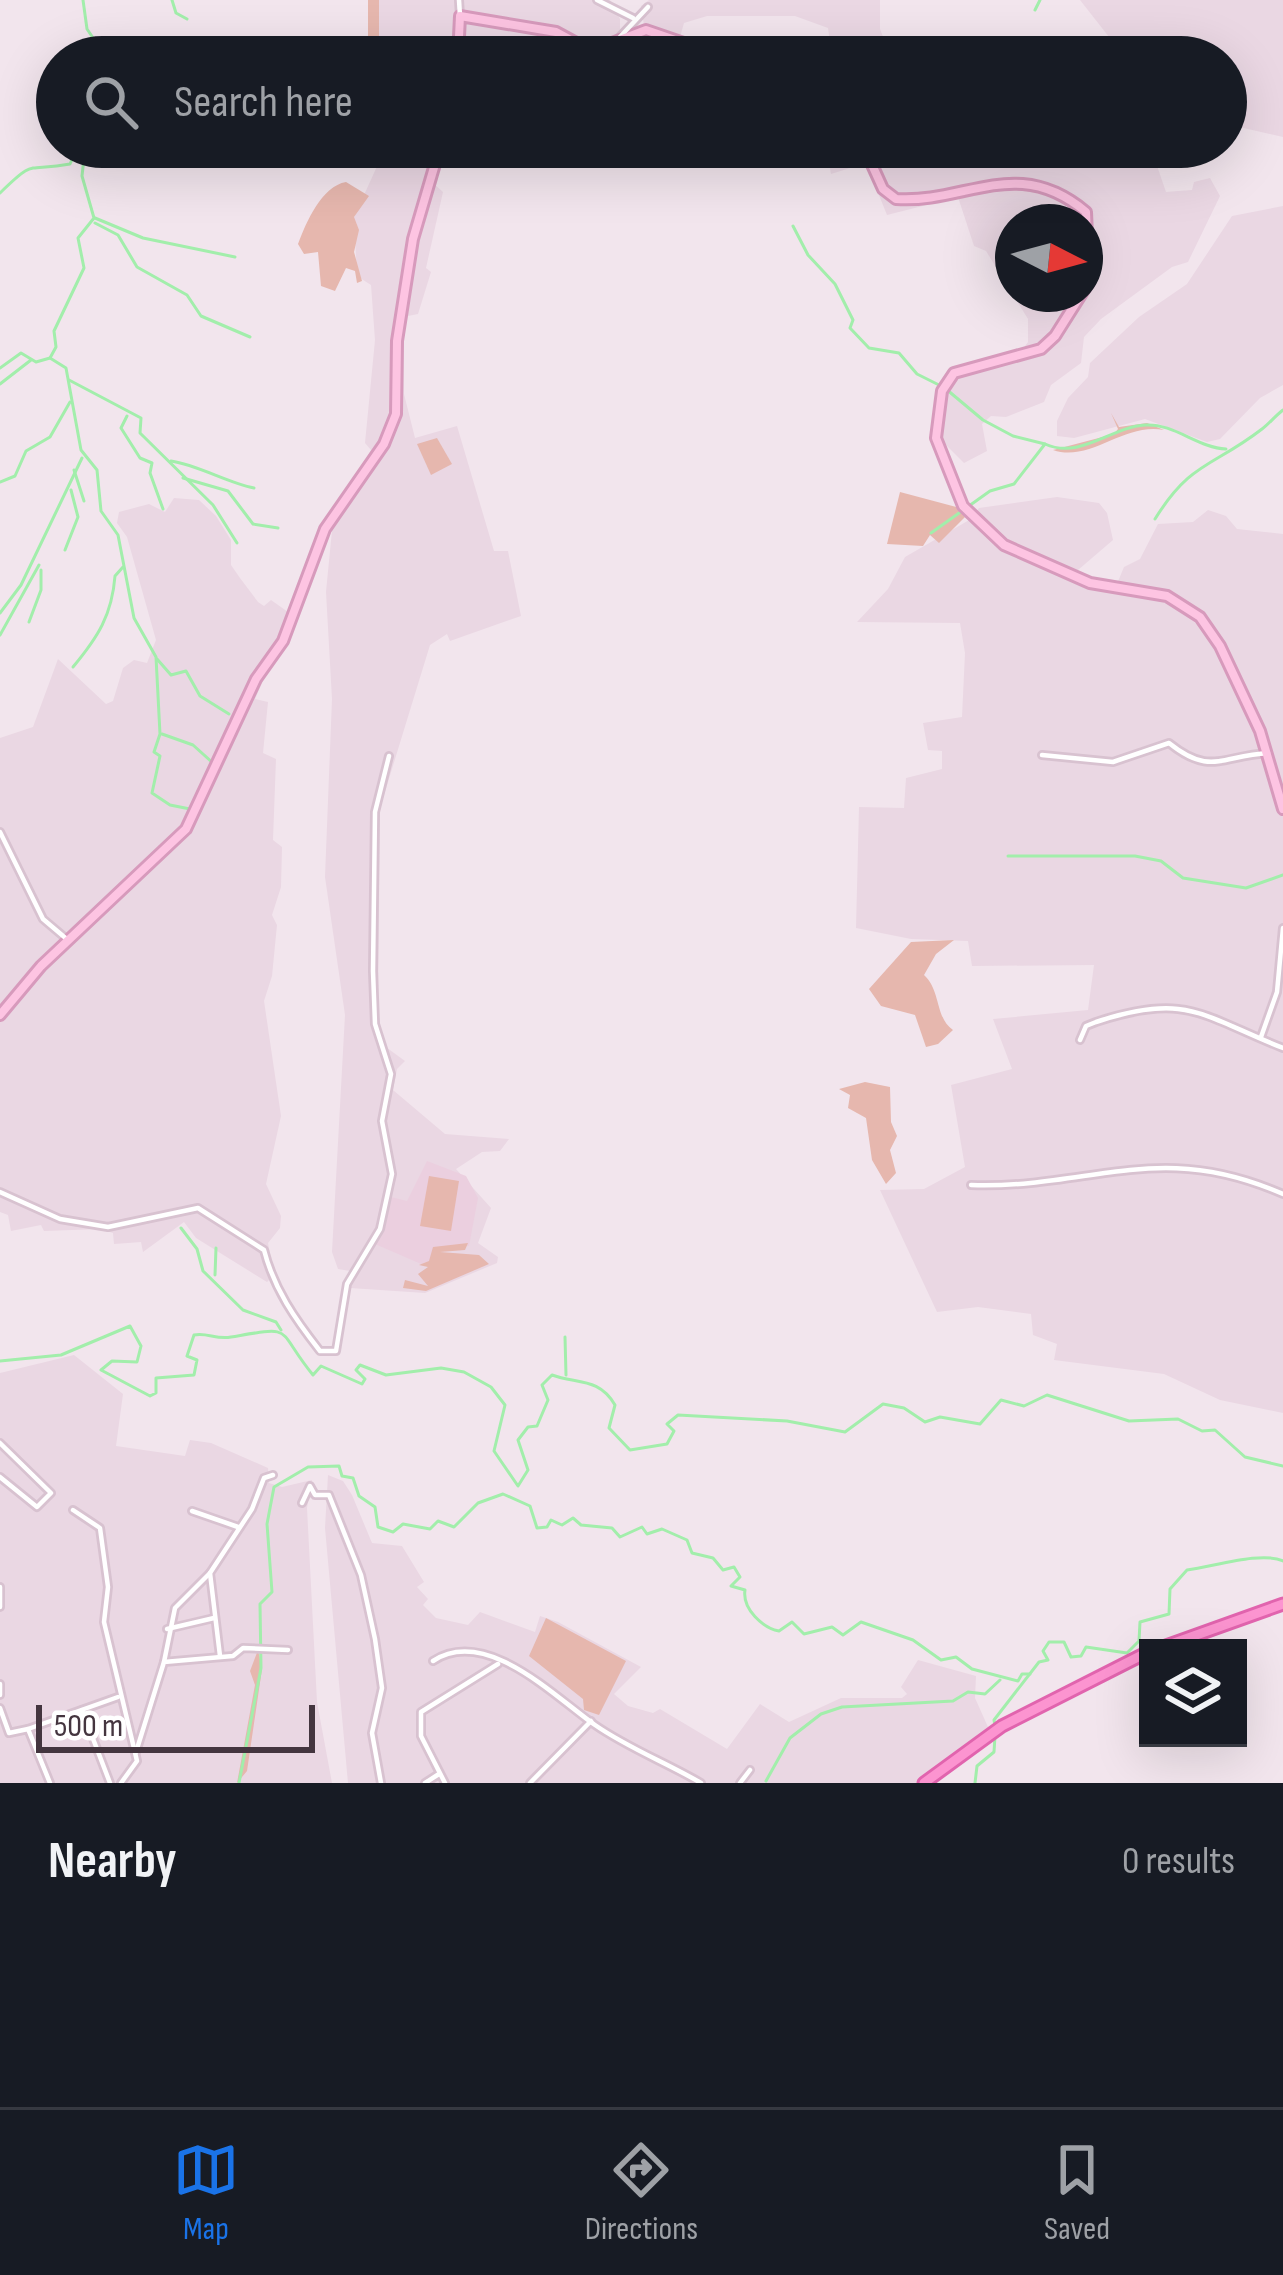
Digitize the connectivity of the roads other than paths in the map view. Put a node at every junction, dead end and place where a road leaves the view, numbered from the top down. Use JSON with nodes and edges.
{"nodes":[{"id":1,"x":459,"y":0,"type":"edge"},
{"id":2,"x":597,"y":0,"type":"edge"},
{"id":3,"x":648,"y":7,"type":"dead end"},
{"id":4,"x":460,"y":16,"type":"junction"},
{"id":5,"x":633,"y":19,"type":"junction"},
{"id":6,"x":459,"y":36,"type":"edge"},
{"id":7,"x":562,"y":36,"type":"edge"},
{"id":8,"x":620,"y":36,"type":"edge"},
{"id":9,"x":627,"y":36,"type":"edge"},
{"id":10,"x":664,"y":36,"type":"edge"},
{"id":11,"x":434,"y":168,"type":"edge"},
{"id":12,"x":874,"y":168,"type":"edge"},
{"id":13,"x":1268,"y":753,"type":"junction"},
{"id":14,"x":389,"y":755,"type":"dead end"},
{"id":15,"x":1042,"y":755,"type":"dead end"},
{"id":16,"x":1283,"y":809,"type":"edge"},
{"id":17,"x":0,"y":832,"type":"edge"},
{"id":18,"x":1283,"y":928,"type":"edge"},
{"id":19,"x":69,"y":940,"type":"junction"},
{"id":20,"x":0,"y":1016,"type":"edge"},
{"id":21,"x":1260,"y":1039,"type":"junction"},
{"id":22,"x":1080,"y":1040,"type":"dead end"},
{"id":23,"x":1283,"y":1048,"type":"edge"},
{"id":24,"x":971,"y":1185,"type":"dead end"},
{"id":25,"x":0,"y":1192,"type":"edge"},
{"id":26,"x":1283,"y":1194,"type":"edge"},
{"id":27,"x":0,"y":1443,"type":"edge"},
{"id":28,"x":274,"y":1475,"type":"dead end"},
{"id":29,"x":0,"y":1477,"type":"edge"},
{"id":30,"x":302,"y":1503,"type":"dead end"},
{"id":31,"x":73,"y":1510,"type":"dead end"},
{"id":32,"x":192,"y":1511,"type":"dead end"},
{"id":33,"x":239,"y":1527,"type":"junction"},
{"id":34,"x":210,"y":1574,"type":"junction"},
{"id":35,"x":0,"y":1587,"type":"edge"},
{"id":36,"x":1283,"y":1604,"type":"edge"},
{"id":37,"x":0,"y":1607,"type":"edge"},
{"id":38,"x":214,"y":1618,"type":"junction"},
{"id":39,"x":167,"y":1630,"type":"junction"},
{"id":40,"x":1185,"y":1639,"type":"edge"},
{"id":41,"x":288,"y":1650,"type":"dead end"},
{"id":42,"x":220,"y":1656,"type":"junction"},
{"id":43,"x":1139,"y":1656,"type":"edge"},
{"id":44,"x":433,"y":1661,"type":"dead end"},
{"id":45,"x":500,"y":1661,"type":"junction"},
{"id":46,"x":164,"y":1662,"type":"junction"},
{"id":47,"x":0,"y":1684,"type":"edge"},
{"id":48,"x":0,"y":1695,"type":"edge"},
{"id":49,"x":120,"y":1697,"type":"junction"},
{"id":50,"x":0,"y":1708,"type":"edge"},
{"id":51,"x":82,"y":1710,"type":"junction"},
{"id":52,"x":591,"y":1720,"type":"junction"},
{"id":53,"x":28,"y":1729,"type":"junction"},
{"id":54,"x":136,"y":1753,"type":"junction"},
{"id":55,"x":751,"y":1770,"type":"dead end"},
{"id":56,"x":439,"y":1774,"type":"junction"},
{"id":57,"x":531,"y":1782,"type":"edge"},
{"id":58,"x":50,"y":1783,"type":"edge"},
{"id":59,"x":110,"y":1783,"type":"edge"},
{"id":60,"x":122,"y":1783,"type":"edge"},
{"id":61,"x":381,"y":1783,"type":"edge"},
{"id":62,"x":425,"y":1783,"type":"edge"},
{"id":63,"x":445,"y":1783,"type":"edge"},
{"id":64,"x":700,"y":1783,"type":"edge"},
{"id":65,"x":740,"y":1783,"type":"edge"},
{"id":66,"x":924,"y":1783,"type":"edge"}],
"edges":[{"from":1,"to":4,"type":"street"},
{"from":2,"to":5,"type":"street"},
{"from":3,"to":5,"type":"street"},
{"from":4,"to":6,"type":"street"},
{"from":4,"to":7,"type":"street"},
{"from":5,"to":8,"type":"street"},
{"from":9,"to":10,"type":"street"},
{"from":11,"to":19,"type":"street"},
{"from":12,"to":13,"type":"street"},
{"from":13,"to":15,"type":"street"},
{"from":13,"to":16,"type":"street"},
{"from":14,"to":25,"type":"street"},
{"from":17,"to":19,"type":"street"},
{"from":18,"to":21,"type":"street"},
{"from":19,"to":20,"type":"street"},
{"from":21,"to":22,"type":"street"},
{"from":21,"to":23,"type":"street"},
{"from":24,"to":26,"type":"street"},
{"from":27,"to":29,"type":"street"},
{"from":28,"to":33,"type":"street"},
{"from":30,"to":61,"type":"street"},
{"from":31,"to":49,"type":"street"},
{"from":32,"to":33,"type":"street"},
{"from":33,"to":34,"type":"street"},
{"from":34,"to":38,"type":"street"},
{"from":34,"to":39,"type":"street"},
{"from":35,"to":37,"type":"street"},
{"from":36,"to":40,"type":"main road"},
{"from":38,"to":39,"type":"street"},
{"from":38,"to":42,"type":"street"},
{"from":39,"to":46,"type":"street"},
{"from":41,"to":42,"type":"street"},
{"from":42,"to":46,"type":"street"},
{"from":43,"to":66,"type":"main road"},
{"from":44,"to":45,"type":"street"},
{"from":45,"to":52,"type":"street"},
{"from":45,"to":56,"type":"street"},
{"from":46,"to":54,"type":"street"},
{"from":47,"to":48,"type":"street"},
{"from":49,"to":51,"type":"street"},
{"from":49,"to":54,"type":"street"},
{"from":50,"to":53,"type":"street"},
{"from":51,"to":53,"type":"street"},
{"from":51,"to":59,"type":"street"},
{"from":52,"to":57,"type":"street"},
{"from":52,"to":64,"type":"street"},
{"from":53,"to":58,"type":"street"},
{"from":54,"to":60,"type":"street"},
{"from":55,"to":65,"type":"street"},
{"from":56,"to":62,"type":"street"},
{"from":56,"to":63,"type":"street"}]}
